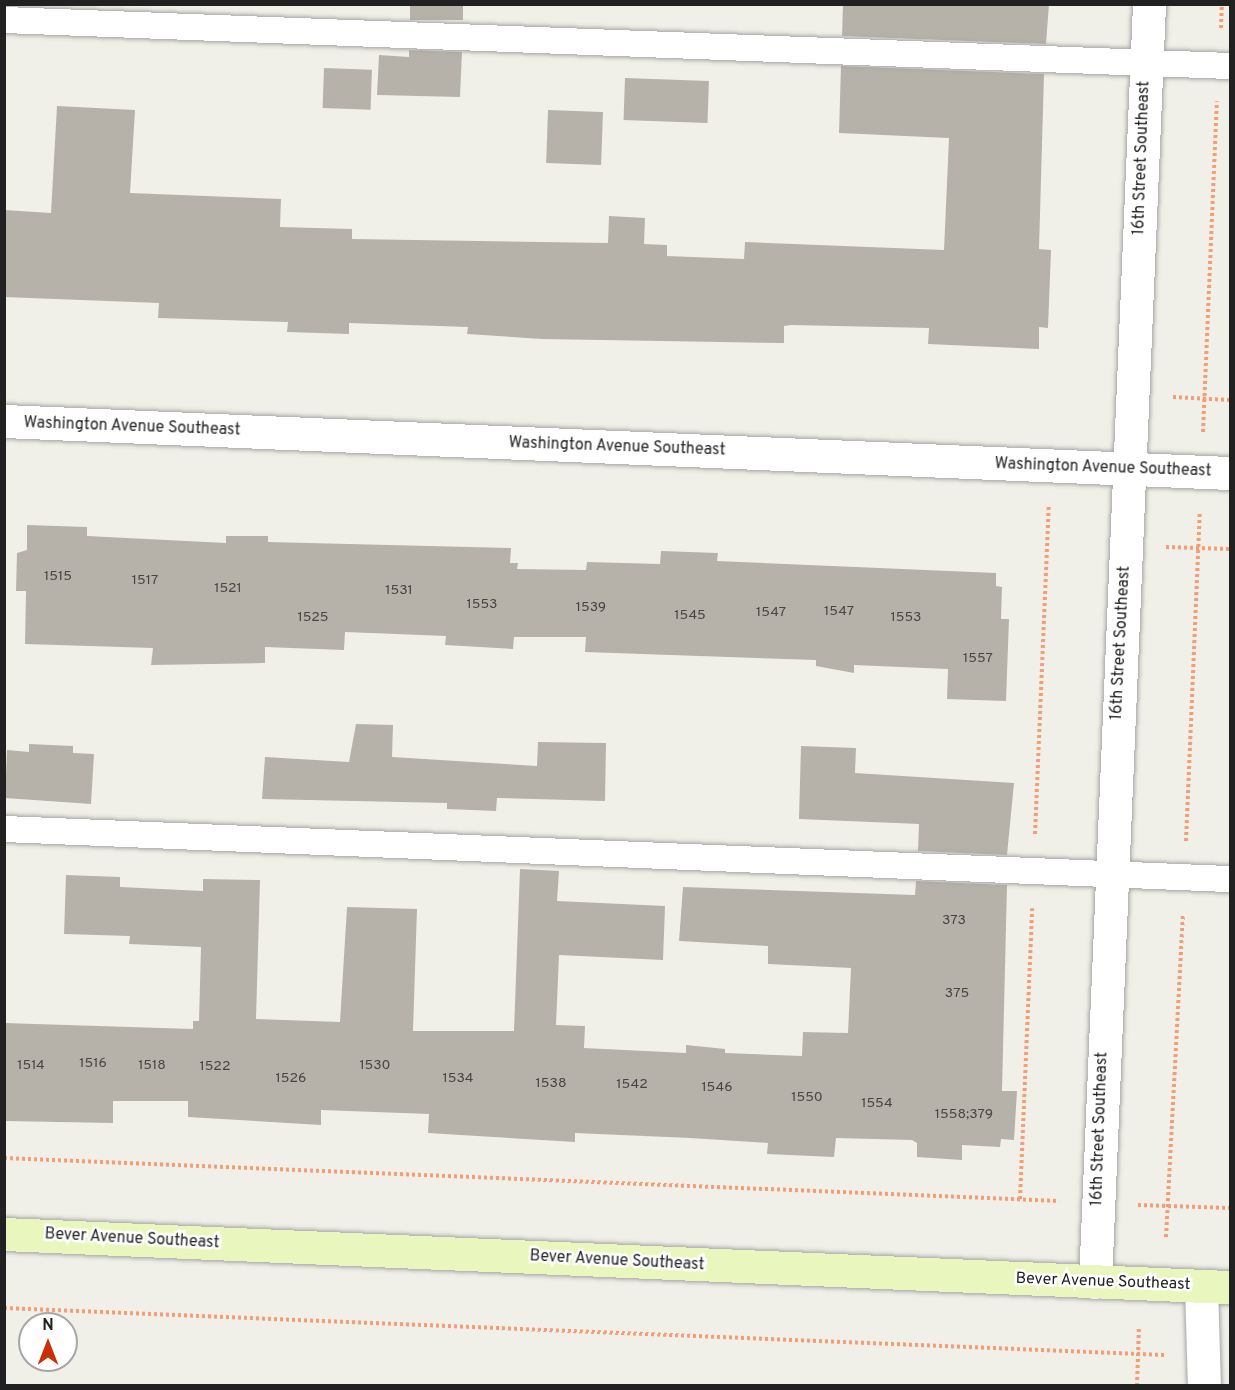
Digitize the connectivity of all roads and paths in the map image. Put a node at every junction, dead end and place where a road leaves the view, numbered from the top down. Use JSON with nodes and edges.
{"nodes":[{"id":1,"x":1149,"y":4,"type":"edge"},
{"id":2,"x":1222,"y":4,"type":"edge"},
{"id":3,"x":4,"y":20,"type":"edge"},
{"id":4,"x":1146,"y":63,"type":"junction"},
{"id":5,"x":1225,"y":66,"type":"edge"},
{"id":6,"x":1163,"y":397,"type":"dead end"},
{"id":7,"x":1204,"y":399,"type":"junction"},
{"id":8,"x":1230,"y":400,"type":"edge"},
{"id":9,"x":4,"y":422,"type":"edge"},
{"id":10,"x":1202,"y":440,"type":"dead end"},
{"id":11,"x":1129,"y":469,"type":"junction"},
{"id":12,"x":1230,"y":473,"type":"edge"},
{"id":13,"x":1156,"y":546,"type":"dead end"},
{"id":14,"x":1230,"y":549,"type":"edge"},
{"id":15,"x":4,"y":829,"type":"edge"},
{"id":16,"x":1110,"y":875,"type":"junction"},
{"id":17,"x":1230,"y":879,"type":"edge"},
{"id":18,"x":4,"y":1158,"type":"edge"},
{"id":19,"x":1059,"y":1201,"type":"dead end"},
{"id":20,"x":1128,"y":1204,"type":"dead end"},
{"id":21,"x":1230,"y":1208,"type":"edge"},
{"id":22,"x":4,"y":1234,"type":"edge"},
{"id":23,"x":1095,"y":1282,"type":"junction"},
{"id":24,"x":1216,"y":1286,"type":"edge"},
{"id":25,"x":4,"y":1308,"type":"edge"},
{"id":26,"x":1139,"y":1326,"type":"dead end"},
{"id":27,"x":1137,"y":1354,"type":"junction"},
{"id":28,"x":1165,"y":1355,"type":"dead end"},
{"id":29,"x":1137,"y":1386,"type":"edge"},
{"id":30,"x":1203,"y":1386,"type":"edge"}],
"edges":[{"from":1,"to":4,"type":"street","name":"16th Street Southeast"},
{"from":2,"to":5,"type":"path"},
{"from":3,"to":4,"type":"lane"},
{"from":4,"to":5,"type":"lane"},
{"from":4,"to":11,"type":"street","name":"16th Street Southeast"},
{"from":5,"to":7,"type":"path"},
{"from":6,"to":7,"type":"path"},
{"from":7,"to":8,"type":"path"},
{"from":7,"to":10,"type":"path"},
{"from":9,"to":11,"type":"street","name":"Washington Avenue Southeast"},
{"from":11,"to":12,"type":"street","name":"Washington Avenue Southeast"},
{"from":11,"to":16,"type":"street","name":"16th Street Southeast"},
{"from":13,"to":14,"type":"path"},
{"from":15,"to":16,"type":"lane"},
{"from":16,"to":17,"type":"lane"},
{"from":16,"to":23,"type":"street","name":"16th Street Southeast"},
{"from":18,"to":19,"type":"path"},
{"from":20,"to":21,"type":"path"},
{"from":22,"to":23,"type":"street","name":"Bever Avenue Southeast"},
{"from":23,"to":24,"type":"street","name":"Bever Avenue Southeast"},
{"from":24,"to":30,"type":"street"},
{"from":25,"to":27,"type":"path"},
{"from":26,"to":27,"type":"path"},
{"from":27,"to":28,"type":"path"},
{"from":27,"to":29,"type":"path"}]}
